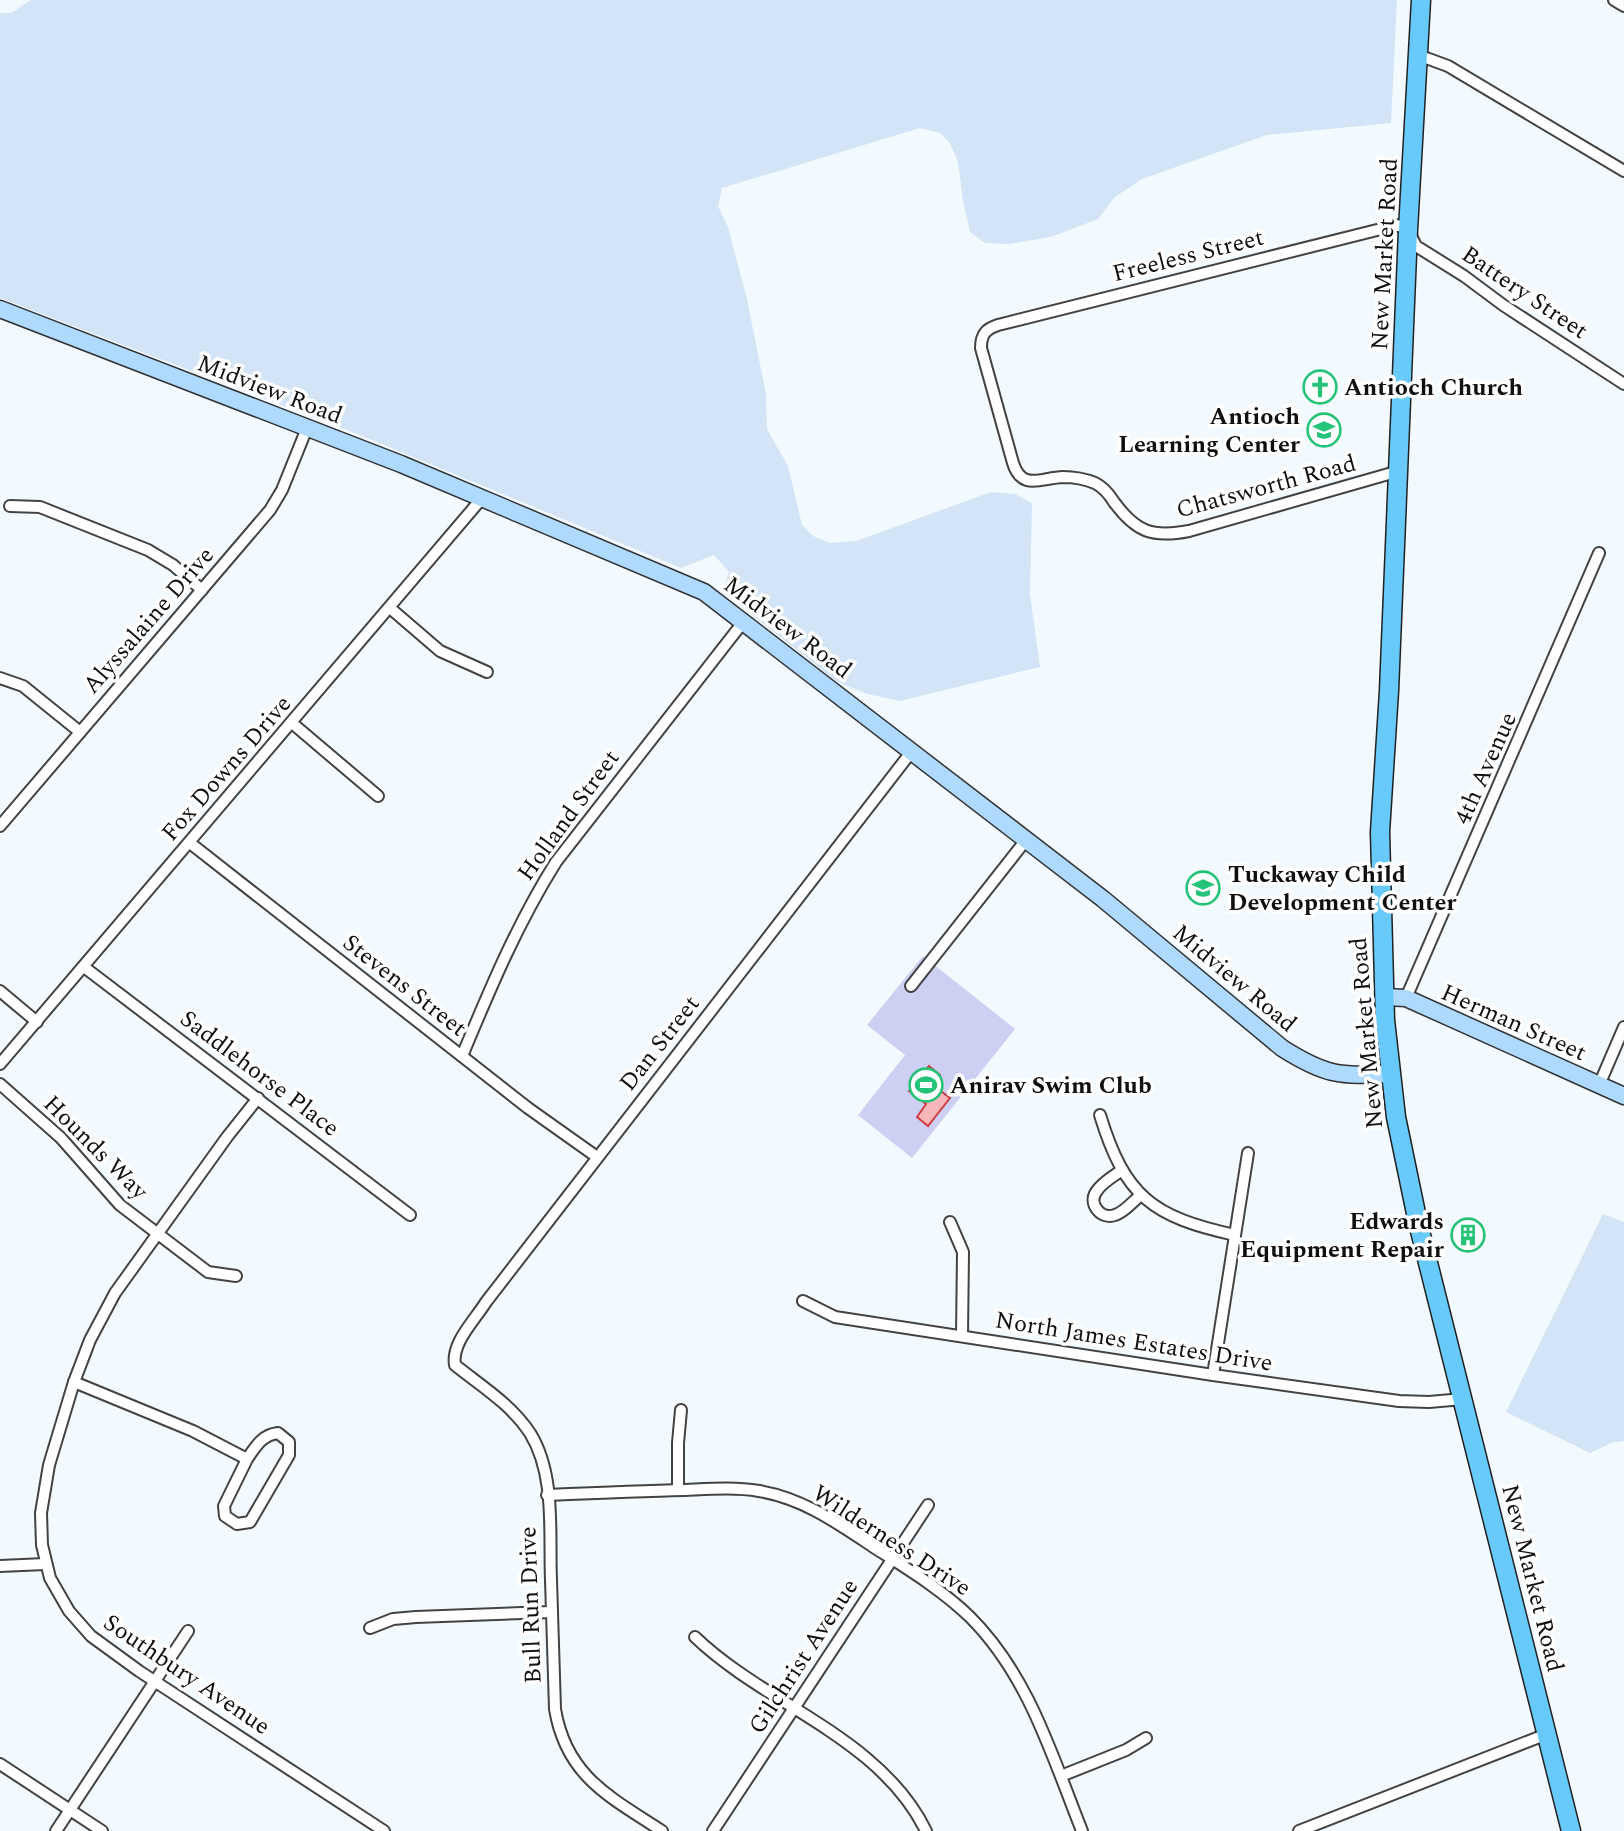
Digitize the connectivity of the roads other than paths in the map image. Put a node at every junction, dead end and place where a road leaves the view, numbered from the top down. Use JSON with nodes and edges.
{"nodes":[{"id":1,"x":1421,"y":0,"type":"edge"},
{"id":2,"x":1614,"y":0,"type":"edge"},
{"id":3,"x":1624,"y":6,"type":"edge"},
{"id":4,"x":1418,"y":55,"type":"junction"},
{"id":5,"x":1624,"y":171,"type":"edge"},
{"id":6,"x":1408,"y":230,"type":"junction"},
{"id":7,"x":0,"y":309,"type":"edge"},
{"id":8,"x":982,"y":336,"type":"joint"},
{"id":9,"x":1624,"y":384,"type":"edge"},
{"id":10,"x":307,"y":428,"type":"junction"},
{"id":11,"x":1399,"y":471,"type":"junction"},
{"id":12,"x":483,"y":497,"type":"junction"},
{"id":13,"x":10,"y":506,"type":"dead end"},
{"id":14,"x":1599,"y":553,"type":"dead end"},
{"id":15,"x":202,"y":590,"type":"junction"},
{"id":16,"x":390,"y":608,"type":"junction"},
{"id":17,"x":744,"y":621,"type":"junction"},
{"id":18,"x":487,"y":671,"type":"dead end"},
{"id":19,"x":0,"y":678,"type":"edge"},
{"id":20,"x":292,"y":723,"type":"junction"},
{"id":21,"x":80,"y":732,"type":"junction"},
{"id":22,"x":912,"y":751,"type":"junction"},
{"id":23,"x":378,"y":796,"type":"dead end"},
{"id":24,"x":0,"y":826,"type":"edge"},
{"id":25,"x":1026,"y":840,"type":"junction"},
{"id":26,"x":190,"y":843,"type":"junction"},
{"id":27,"x":84,"y":967,"type":"junction"},
{"id":28,"x":911,"y":986,"type":"dead end"},
{"id":29,"x":0,"y":991,"type":"edge"},
{"id":30,"x":1384,"y":997,"type":"junction"},
{"id":31,"x":1406,"y":998,"type":"junction"},
{"id":32,"x":37,"y":1022,"type":"junction"},
{"id":33,"x":1624,"y":1027,"type":"edge"},
{"id":34,"x":462,"y":1056,"type":"junction"},
{"id":35,"x":0,"y":1064,"type":"edge"},
{"id":36,"x":1390,"y":1074,"type":"junction"},
{"id":37,"x":0,"y":1084,"type":"edge"},
{"id":38,"x":1599,"y":1085,"type":"junction"},
{"id":39,"x":1624,"y":1096,"type":"edge"},
{"id":40,"x":258,"y":1098,"type":"junction"},
{"id":41,"x":1100,"y":1115,"type":"dead end"},
{"id":42,"x":1248,"y":1153,"type":"dead end"},
{"id":43,"x":597,"y":1157,"type":"junction"},
{"id":44,"x":1122,"y":1170,"type":"junction"},
{"id":45,"x":1141,"y":1195,"type":"junction"},
{"id":46,"x":410,"y":1214,"type":"dead end"},
{"id":47,"x":950,"y":1223,"type":"dead end"},
{"id":48,"x":158,"y":1233,"type":"junction"},
{"id":49,"x":1235,"y":1235,"type":"junction"},
{"id":50,"x":236,"y":1276,"type":"dead end"},
{"id":51,"x":803,"y":1301,"type":"dead end"},
{"id":52,"x":962,"y":1336,"type":"junction"},
{"id":53,"x":456,"y":1366,"type":"joint"},
{"id":54,"x":1213,"y":1375,"type":"junction"},
{"id":55,"x":74,"y":1382,"type":"junction"},
{"id":56,"x":1463,"y":1399,"type":"junction"},
{"id":57,"x":681,"y":1410,"type":"dead end"},
{"id":58,"x":247,"y":1458,"type":"junction"},
{"id":59,"x":678,"y":1490,"type":"junction"},
{"id":60,"x":547,"y":1495,"type":"junction"},
{"id":61,"x":928,"y":1505,"type":"dead end"},
{"id":62,"x":892,"y":1559,"type":"junction"},
{"id":63,"x":45,"y":1564,"type":"junction"},
{"id":64,"x":0,"y":1566,"type":"edge"},
{"id":65,"x":552,"y":1612,"type":"junction"},
{"id":66,"x":370,"y":1629,"type":"dead end"},
{"id":67,"x":188,"y":1631,"type":"dead end"},
{"id":68,"x":695,"y":1637,"type":"dead end"},
{"id":69,"x":154,"y":1681,"type":"junction"},
{"id":70,"x":794,"y":1708,"type":"junction"},
{"id":71,"x":1547,"y":1734,"type":"junction"},
{"id":72,"x":1146,"y":1738,"type":"dead end"},
{"id":73,"x":0,"y":1764,"type":"edge"},
{"id":74,"x":1061,"y":1776,"type":"junction"},
{"id":75,"x":69,"y":1810,"type":"junction"},
{"id":76,"x":55,"y":1831,"type":"edge"},
{"id":77,"x":102,"y":1831,"type":"edge"},
{"id":78,"x":384,"y":1831,"type":"edge"},
{"id":79,"x":662,"y":1831,"type":"edge"},
{"id":80,"x":713,"y":1831,"type":"edge"},
{"id":81,"x":926,"y":1831,"type":"edge"},
{"id":82,"x":1082,"y":1831,"type":"edge"},
{"id":83,"x":1299,"y":1831,"type":"edge"},
{"id":84,"x":1571,"y":1831,"type":"edge"}],
"edges":[{"from":1,"to":4,"type":"main road","name":"New Market Road"},
{"from":2,"to":3,"type":"street"},
{"from":4,"to":5,"type":"street"},
{"from":4,"to":6,"type":"main road","name":"New Market Road"},
{"from":6,"to":8,"type":"street","name":"Freeless Street"},
{"from":6,"to":9,"type":"street","name":"Battery Street"},
{"from":6,"to":11,"type":"main road","name":"New Market Road"},
{"from":7,"to":10,"type":"street","name":"Midview Road"},
{"from":8,"to":11,"type":"street","name":"Chatsworth Road"},
{"from":10,"to":12,"type":"street","name":"Midview Road"},
{"from":10,"to":15,"type":"street","name":"Alyssalaine Drive"},
{"from":11,"to":30,"type":"main road","name":"New Market Road"},
{"from":12,"to":16,"type":"street","name":"Fox Downs Drive"},
{"from":12,"to":17,"type":"street","name":"Midview Road"},
{"from":13,"to":15,"type":"street"},
{"from":14,"to":31,"type":"street","name":"4th Avenue"},
{"from":15,"to":21,"type":"street","name":"Alyssalaine Drive"},
{"from":16,"to":18,"type":"street"},
{"from":16,"to":20,"type":"street","name":"Fox Downs Drive"},
{"from":17,"to":22,"type":"street","name":"Midview Road"},
{"from":17,"to":34,"type":"street","name":"Holland Street"},
{"from":19,"to":21,"type":"street"},
{"from":20,"to":23,"type":"street"},
{"from":20,"to":26,"type":"street","name":"Fox Downs Drive"},
{"from":21,"to":24,"type":"street","name":"Alyssalaine Drive"},
{"from":22,"to":25,"type":"street","name":"Midview Road"},
{"from":22,"to":43,"type":"street","name":"Dan Street"},
{"from":25,"to":28,"type":"street"},
{"from":25,"to":36,"type":"street","name":"Midview Road"},
{"from":26,"to":27,"type":"street","name":"Fox Downs Drive"},
{"from":26,"to":34,"type":"street","name":"Stevens Street"},
{"from":27,"to":32,"type":"street","name":"Fox Downs Drive"},
{"from":27,"to":40,"type":"street","name":"Saddlehorse Place"},
{"from":29,"to":32,"type":"street"},
{"from":30,"to":31,"type":"street","name":"Herman Street"},
{"from":30,"to":36,"type":"main road","name":"New Market Road"},
{"from":31,"to":38,"type":"street","name":"Herman Street"},
{"from":32,"to":35,"type":"street","name":"Fox Downs Drive"},
{"from":33,"to":38,"type":"street"},
{"from":34,"to":43,"type":"street","name":"Stevens Street"},
{"from":36,"to":56,"type":"main road","name":"New Market Road"},
{"from":37,"to":48,"type":"street","name":"Hounds Way"},
{"from":38,"to":39,"type":"street","name":"Herman Street"},
{"from":40,"to":46,"type":"street","name":"Saddlehorse Place"},
{"from":40,"to":48,"type":"street","name":"Southbury Avenue"},
{"from":41,"to":44,"type":"street"},
{"from":42,"to":49,"type":"street"},
{"from":43,"to":53,"type":"street","name":"Dan Street"},
{"from":44,"to":45,"type":"street"},
{"from":44,"to":45,"type":"street"},
{"from":45,"to":49,"type":"street"},
{"from":47,"to":52,"type":"street"},
{"from":48,"to":50,"type":"street","name":"Hounds Way"},
{"from":48,"to":55,"type":"street","name":"Southbury Avenue"},
{"from":49,"to":54,"type":"street"},
{"from":51,"to":52,"type":"street","name":"North James Estates Drive"},
{"from":52,"to":54,"type":"street","name":"North James Estates Drive"},
{"from":53,"to":60,"type":"street","name":"Bull Run Drive"},
{"from":54,"to":56,"type":"street","name":"North James Estates Drive"},
{"from":55,"to":58,"type":"street"},
{"from":55,"to":63,"type":"street","name":"Southbury Avenue"},
{"from":56,"to":71,"type":"main road","name":"New Market Road"},
{"from":57,"to":59,"type":"street"},
{"from":58,"to":58,"type":"street"},
{"from":59,"to":60,"type":"street","name":"Wilderness Drive"},
{"from":59,"to":62,"type":"street","name":"Wilderness Drive"},
{"from":60,"to":65,"type":"street","name":"Bull Run Drive"},
{"from":61,"to":62,"type":"street","name":"Gilchrist Avenue"},
{"from":62,"to":70,"type":"street","name":"Gilchrist Avenue"},
{"from":62,"to":74,"type":"street","name":"Wilderness Drive"},
{"from":63,"to":64,"type":"street"},
{"from":63,"to":69,"type":"street","name":"Southbury Avenue"},
{"from":65,"to":66,"type":"street"},
{"from":65,"to":79,"type":"street","name":"Bull Run Drive"},
{"from":67,"to":69,"type":"street"},
{"from":68,"to":70,"type":"street"},
{"from":69,"to":75,"type":"street"},
{"from":69,"to":78,"type":"street","name":"Southbury Avenue"},
{"from":70,"to":80,"type":"street","name":"Gilchrist Avenue"},
{"from":70,"to":81,"type":"street"},
{"from":71,"to":83,"type":"street"},
{"from":71,"to":84,"type":"main road","name":"New Market Road"},
{"from":72,"to":74,"type":"street"},
{"from":73,"to":75,"type":"street"},
{"from":74,"to":82,"type":"street","name":"Wilderness Drive"},
{"from":75,"to":76,"type":"street"},
{"from":75,"to":77,"type":"street"}]}
